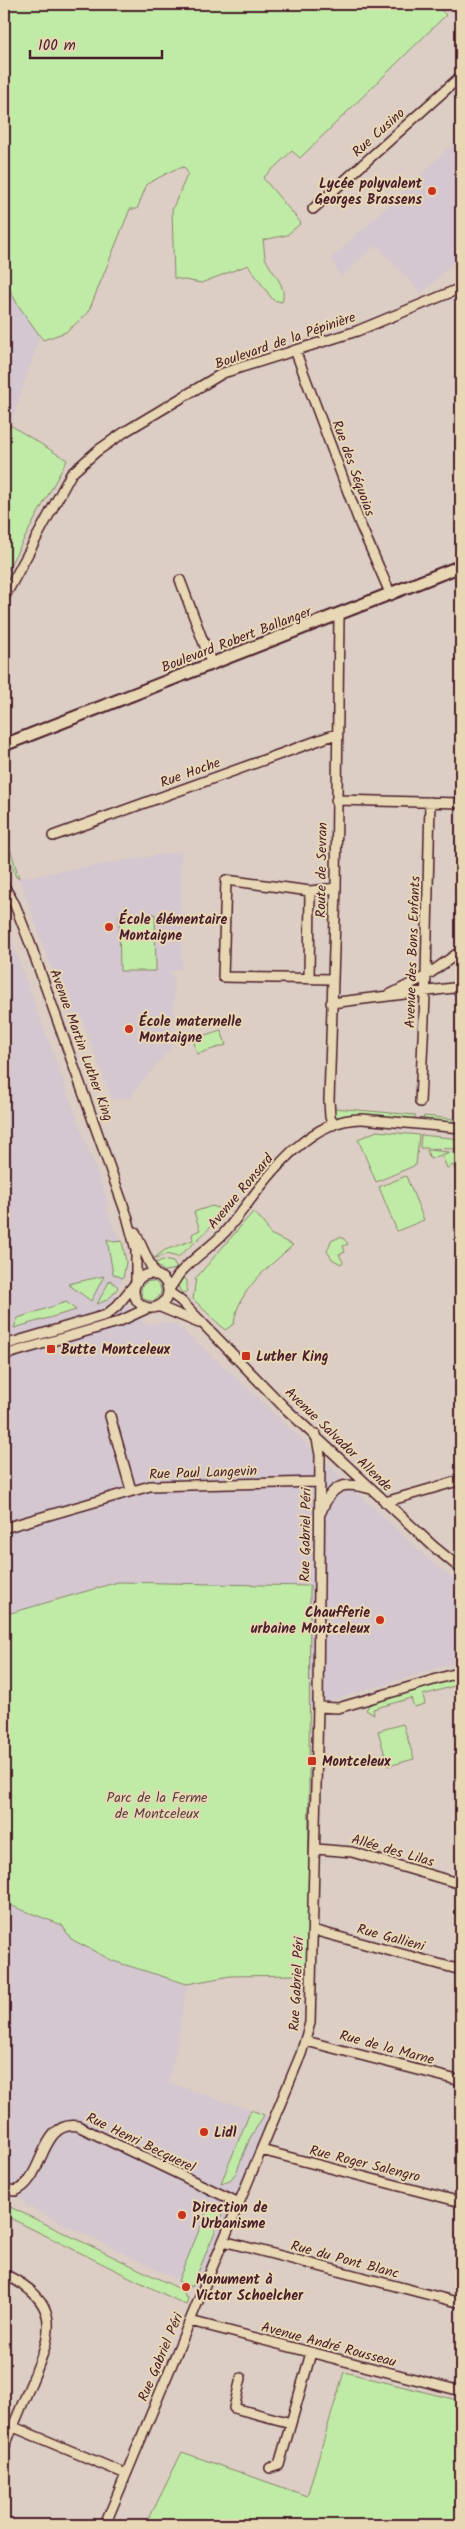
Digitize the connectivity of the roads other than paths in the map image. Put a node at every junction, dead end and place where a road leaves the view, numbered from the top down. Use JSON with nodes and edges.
{"nodes":[{"id":1,"x":461,"y":76,"type":"edge"},
{"id":2,"x":313,"y":210,"type":"dead end"},
{"id":3,"x":461,"y":288,"type":"edge"},
{"id":4,"x":295,"y":350,"type":"junction"},
{"id":5,"x":461,"y":566,"type":"edge"},
{"id":6,"x":180,"y":580,"type":"dead end"},
{"id":7,"x":390,"y":595,"type":"junction"},
{"id":8,"x":4,"y":598,"type":"edge"},
{"id":9,"x":339,"y":615,"type":"junction"},
{"id":10,"x":212,"y":665,"type":"junction"},
{"id":11,"x":336,"y":734,"type":"junction"},
{"id":12,"x":22,"y":739,"type":"junction"},
{"id":13,"x":4,"y":745,"type":"edge"},
{"id":14,"x":4,"y":752,"type":"edge"},
{"id":15,"x":336,"y":800,"type":"junction"},
{"id":16,"x":430,"y":802,"type":"junction"},
{"id":17,"x":461,"y":803,"type":"edge"},
{"id":18,"x":54,"y":836,"type":"dead end"},
{"id":19,"x":4,"y":886,"type":"edge"},
{"id":20,"x":336,"y":888,"type":"junction"},
{"id":21,"x":310,"y":891,"type":"junction"},
{"id":22,"x":461,"y":951,"type":"edge"},
{"id":23,"x":426,"y":976,"type":"junction"},
{"id":24,"x":308,"y":979,"type":"junction"},
{"id":25,"x":332,"y":979,"type":"junction"},
{"id":26,"x":461,"y":987,"type":"edge"},
{"id":27,"x":424,"y":993,"type":"junction"},
{"id":28,"x":384,"y":997,"type":"junction"},
{"id":29,"x":331,"y":1003,"type":"junction"},
{"id":30,"x":420,"y":1102,"type":"dead end"},
{"id":31,"x":334,"y":1125,"type":"junction"},
{"id":32,"x":461,"y":1128,"type":"edge"},
{"id":33,"x":127,"y":1216,"type":"junction"},
{"id":34,"x":187,"y":1266,"type":"junction"},
{"id":35,"x":158,"y":1276,"type":"junction"},
{"id":36,"x":135,"y":1282,"type":"junction"},
{"id":37,"x":169,"y":1291,"type":"junction"},
{"id":38,"x":153,"y":1307,"type":"junction"},
{"id":39,"x":202,"y":1324,"type":"junction"},
{"id":40,"x":4,"y":1345,"type":"edge"},
{"id":41,"x":4,"y":1355,"type":"edge"},
{"id":42,"x":110,"y":1416,"type":"dead end"},
{"id":43,"x":316,"y":1434,"type":"junction"},
{"id":44,"x":461,"y":1480,"type":"edge"},
{"id":45,"x":319,"y":1482,"type":"junction"},
{"id":46,"x":372,"y":1489,"type":"junction"},
{"id":47,"x":131,"y":1490,"type":"junction"},
{"id":48,"x":385,"y":1502,"type":"junction"},
{"id":49,"x":319,"y":1516,"type":"junction"},
{"id":50,"x":4,"y":1528,"type":"edge"},
{"id":51,"x":461,"y":1569,"type":"edge"},
{"id":52,"x":461,"y":1672,"type":"edge"},
{"id":53,"x":318,"y":1707,"type":"junction"},
{"id":54,"x":316,"y":1848,"type":"junction"},
{"id":55,"x":461,"y":1884,"type":"edge"},
{"id":56,"x":313,"y":1930,"type":"junction"},
{"id":57,"x":461,"y":1970,"type":"edge"},
{"id":58,"x":306,"y":2040,"type":"junction"},
{"id":59,"x":461,"y":2081,"type":"edge"},
{"id":60,"x":261,"y":2150,"type":"junction"},
{"id":61,"x":4,"y":2189,"type":"edge"},
{"id":62,"x":239,"y":2202,"type":"junction"},
{"id":63,"x":461,"y":2202,"type":"edge"},
{"id":64,"x":223,"y":2241,"type":"junction"},
{"id":65,"x":4,"y":2274,"type":"edge"},
{"id":66,"x":461,"y":2303,"type":"edge"},
{"id":67,"x":190,"y":2321,"type":"junction"},
{"id":68,"x":311,"y":2353,"type":"junction"},
{"id":69,"x":241,"y":2378,"type":"dead end"},
{"id":70,"x":461,"y":2391,"type":"edge"},
{"id":71,"x":291,"y":2424,"type":"junction"},
{"id":72,"x":8,"y":2425,"type":"edge"},
{"id":73,"x":4,"y":2448,"type":"edge"},
{"id":74,"x":270,"y":2468,"type":"dead end"},
{"id":75,"x":126,"y":2474,"type":"junction"},
{"id":76,"x":105,"y":2525,"type":"edge"}],
"edges":[{"from":1,"to":2,"type":"street","name":"Rue Cusino"},
{"from":3,"to":4,"type":"street","name":"Boulevard de la Pépinière"},
{"from":4,"to":7,"type":"street","name":"Rue des Séquoias"},
{"from":4,"to":8,"type":"street","name":"Boulevard de la Pépinière"},
{"from":5,"to":7,"type":"main road","name":"Boulevard Robert Ballanger"},
{"from":6,"to":10,"type":"street"},
{"from":7,"to":9,"type":"main road","name":"Boulevard Robert Ballanger"},
{"from":9,"to":10,"type":"main road","name":"Boulevard Robert Ballanger"},
{"from":9,"to":11,"type":"street","name":"Route de Sevran"},
{"from":10,"to":12,"type":"main road","name":"Boulevard Robert Ballanger"},
{"from":11,"to":15,"type":"street","name":"Route de Sevran"},
{"from":11,"to":18,"type":"street","name":"Rue Hoche"},
{"from":12,"to":13,"type":"main road","name":"Boulevard Robert Ballanger"},
{"from":12,"to":14,"type":"main road","name":"Boulevard Robert Ballanger"},
{"from":15,"to":16,"type":"street"},
{"from":15,"to":20,"type":"street","name":"Route de Sevran"},
{"from":16,"to":17,"type":"street"},
{"from":16,"to":23,"type":"street","name":"Avenue des Bons Enfants"},
{"from":19,"to":33,"type":"street","name":"Avenue Martin Luther King"},
{"from":20,"to":21,"type":"street"},
{"from":20,"to":25,"type":"street","name":"Route de Sevran"},
{"from":21,"to":24,"type":"street"},
{"from":21,"to":24,"type":"street"},
{"from":22,"to":23,"type":"street"},
{"from":23,"to":27,"type":"street","name":"Avenue des Bons Enfants"},
{"from":23,"to":28,"type":"street"},
{"from":24,"to":25,"type":"street"},
{"from":25,"to":29,"type":"street","name":"Route de Sevran"},
{"from":26,"to":27,"type":"street"},
{"from":27,"to":28,"type":"street"},
{"from":27,"to":30,"type":"street","name":"Avenue des Bons Enfants"},
{"from":28,"to":29,"type":"street"},
{"from":29,"to":31,"type":"street","name":"Route de Sevran"},
{"from":31,"to":32,"type":"street","name":"Avenue Ronsard"},
{"from":31,"to":34,"type":"street","name":"Avenue Ronsard"},
{"from":33,"to":35,"type":"street","name":"Avenue Martin Luther King"},
{"from":33,"to":36,"type":"street","name":"Avenue Martin Luther King"},
{"from":34,"to":35,"type":"street","name":"Avenue Ronsard"},
{"from":34,"to":37,"type":"street","name":"Avenue Ronsard"},
{"from":35,"to":36,"type":"street"},
{"from":35,"to":37,"type":"street"},
{"from":36,"to":38,"type":"street"},
{"from":36,"to":40,"type":"street"},
{"from":37,"to":38,"type":"street"},
{"from":37,"to":39,"type":"street","name":"Avenue Salvador Allende"},
{"from":38,"to":39,"type":"street","name":"Avenue Salvador Allende"},
{"from":38,"to":41,"type":"street"},
{"from":39,"to":43,"type":"street","name":"Avenue Salvador Allende"},
{"from":42,"to":47,"type":"street"},
{"from":43,"to":45,"type":"street","name":"Rue Gabriel Péri"},
{"from":43,"to":46,"type":"street","name":"Avenue Salvador Allende"},
{"from":44,"to":48,"type":"street"},
{"from":45,"to":47,"type":"street","name":"Rue Paul Langevin"},
{"from":45,"to":49,"type":"street","name":"Rue Gabriel Péri"},
{"from":46,"to":48,"type":"street","name":"Avenue Salvador Allende"},
{"from":46,"to":49,"type":"street"},
{"from":47,"to":50,"type":"street","name":"Rue Paul Langevin"},
{"from":48,"to":51,"type":"street","name":"Avenue Salvador Allende"},
{"from":49,"to":53,"type":"street","name":"Rue Gabriel Péri"},
{"from":52,"to":53,"type":"street"},
{"from":53,"to":54,"type":"street","name":"Rue Gabriel Péri"},
{"from":54,"to":55,"type":"street","name":"Allée des Lilas"},
{"from":54,"to":56,"type":"street","name":"Rue Gabriel Péri"},
{"from":56,"to":57,"type":"street","name":"Rue Gallieni"},
{"from":56,"to":58,"type":"street","name":"Rue Gabriel Péri"},
{"from":58,"to":59,"type":"street","name":"Rue de la Marne"},
{"from":58,"to":60,"type":"street","name":"Rue Gabriel Péri"},
{"from":60,"to":62,"type":"street","name":"Rue Gabriel Péri"},
{"from":60,"to":63,"type":"street","name":"Rue Roger Salengro"},
{"from":61,"to":62,"type":"street","name":"Rue Henri Becquerel"},
{"from":62,"to":64,"type":"street","name":"Rue Gabriel Péri"},
{"from":64,"to":66,"type":"street","name":"Rue du Pont Blanc"},
{"from":64,"to":67,"type":"street","name":"Rue Gabriel Péri"},
{"from":65,"to":72,"type":"street"},
{"from":67,"to":68,"type":"street","name":"Avenue André Rousseau"},
{"from":67,"to":75,"type":"street","name":"Rue Gabriel Péri"},
{"from":68,"to":70,"type":"street","name":"Avenue André Rousseau"},
{"from":68,"to":71,"type":"street"},
{"from":69,"to":71,"type":"street"},
{"from":71,"to":74,"type":"street"},
{"from":72,"to":73,"type":"street"},
{"from":72,"to":75,"type":"street"},
{"from":75,"to":76,"type":"street","name":"Rue Gabriel Péri"}]}
